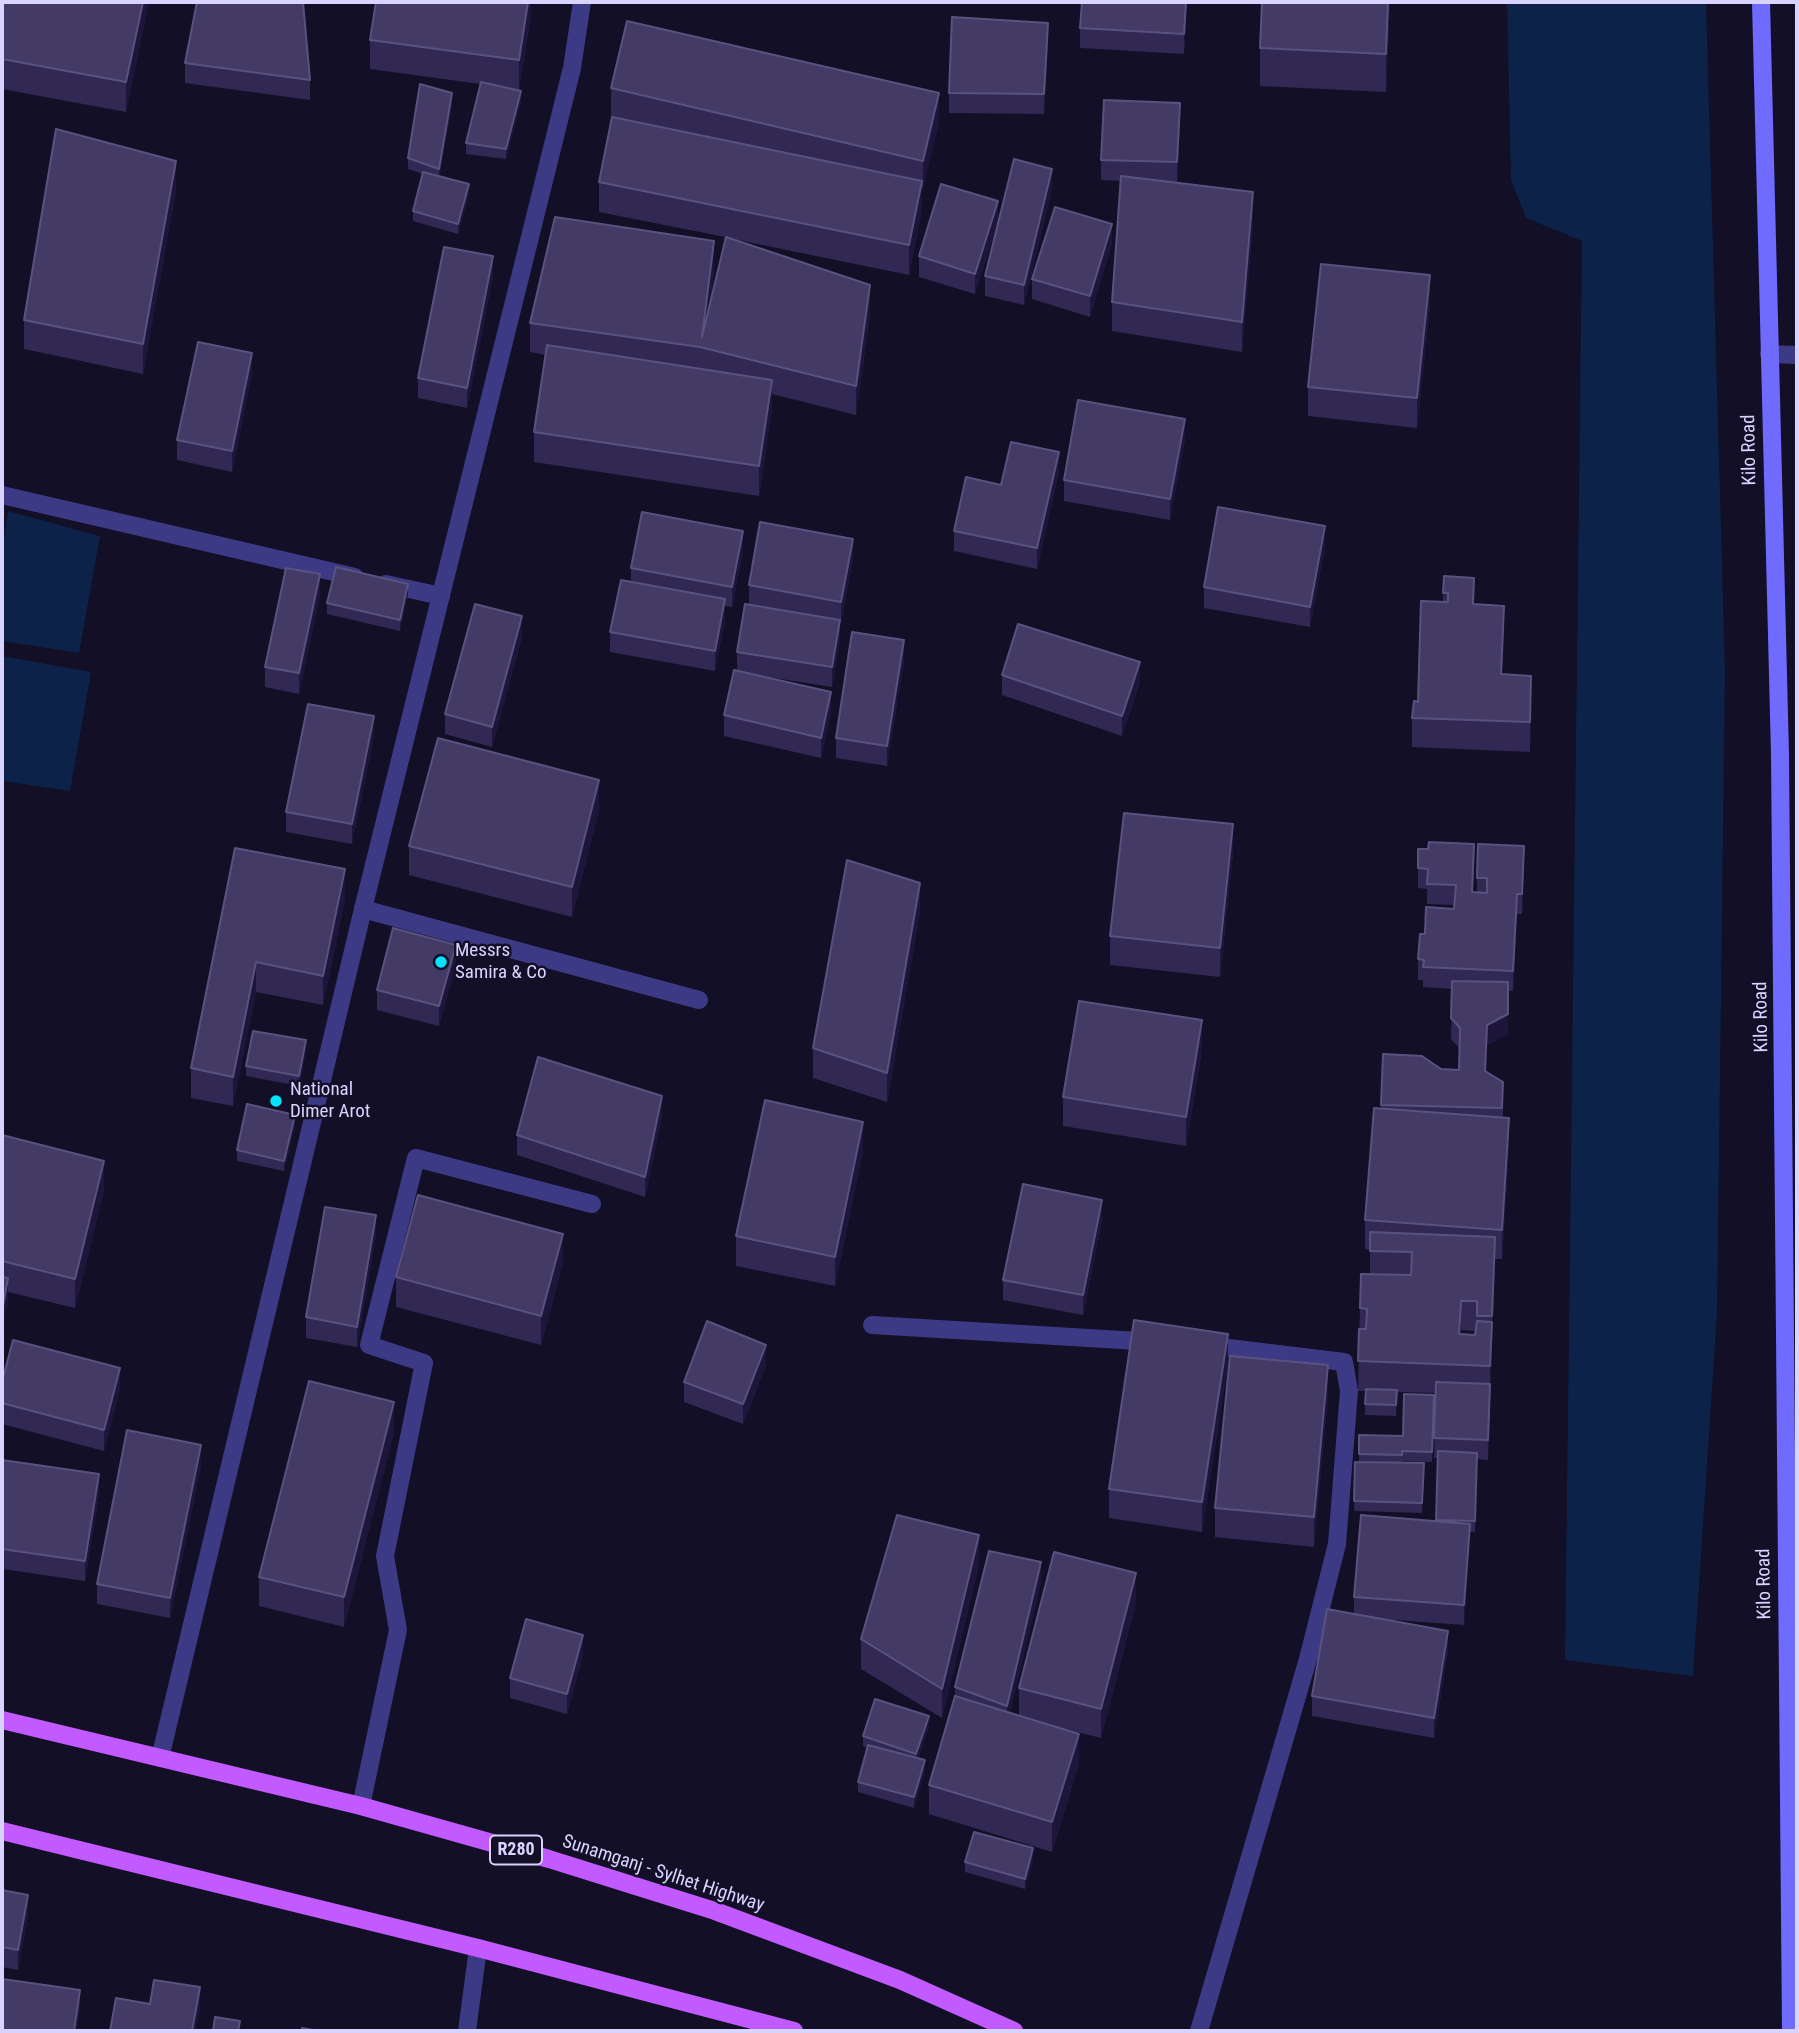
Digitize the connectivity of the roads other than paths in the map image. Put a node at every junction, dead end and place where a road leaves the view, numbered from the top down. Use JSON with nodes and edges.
{"nodes":[{"id":1,"x":582,"y":2,"type":"edge"},
{"id":2,"x":1761,"y":2,"type":"edge"},
{"id":3,"x":1769,"y":354,"type":"junction"},
{"id":4,"x":1797,"y":355,"type":"edge"},
{"id":5,"x":2,"y":495,"type":"edge"},
{"id":6,"x":441,"y":596,"type":"junction"},
{"id":7,"x":363,"y":909,"type":"junction"},
{"id":8,"x":699,"y":1000,"type":"dead end"},
{"id":9,"x":592,"y":1204,"type":"dead end"},
{"id":10,"x":872,"y":1325,"type":"dead end"},
{"id":11,"x":2,"y":1720,"type":"edge"},
{"id":12,"x":160,"y":1758,"type":"junction"},
{"id":13,"x":361,"y":1806,"type":"junction"},
{"id":14,"x":2,"y":1831,"type":"edge"},
{"id":15,"x":478,"y":1948,"type":"junction"},
{"id":16,"x":467,"y":2031,"type":"edge"},
{"id":17,"x":794,"y":2031,"type":"edge"},
{"id":18,"x":1014,"y":2031,"type":"edge"},
{"id":19,"x":1199,"y":2031,"type":"edge"},
{"id":20,"x":1791,"y":2031,"type":"edge"}],
"edges":[{"from":1,"to":6,"type":"street"},
{"from":2,"to":3,"type":"street","name":"Kilo Road"},
{"from":3,"to":4,"type":"street"},
{"from":3,"to":20,"type":"street","name":"Kilo Road"},
{"from":5,"to":6,"type":"street"},
{"from":6,"to":7,"type":"street"},
{"from":7,"to":8,"type":"street"},
{"from":7,"to":12,"type":"street"},
{"from":9,"to":13,"type":"street"},
{"from":10,"to":19,"type":"street"},
{"from":11,"to":12,"type":"main road","name":"Sunamganj - Sylhet Highway","number":"R280"},
{"from":12,"to":13,"type":"main road","name":"Sunamganj - Sylhet Highway","number":"R280"},
{"from":13,"to":18,"type":"main road","name":"Sunamganj - Sylhet Highway","number":"R280"},
{"from":14,"to":15,"type":"main road"},
{"from":15,"to":16,"type":"street"},
{"from":15,"to":17,"type":"main road"}]}
